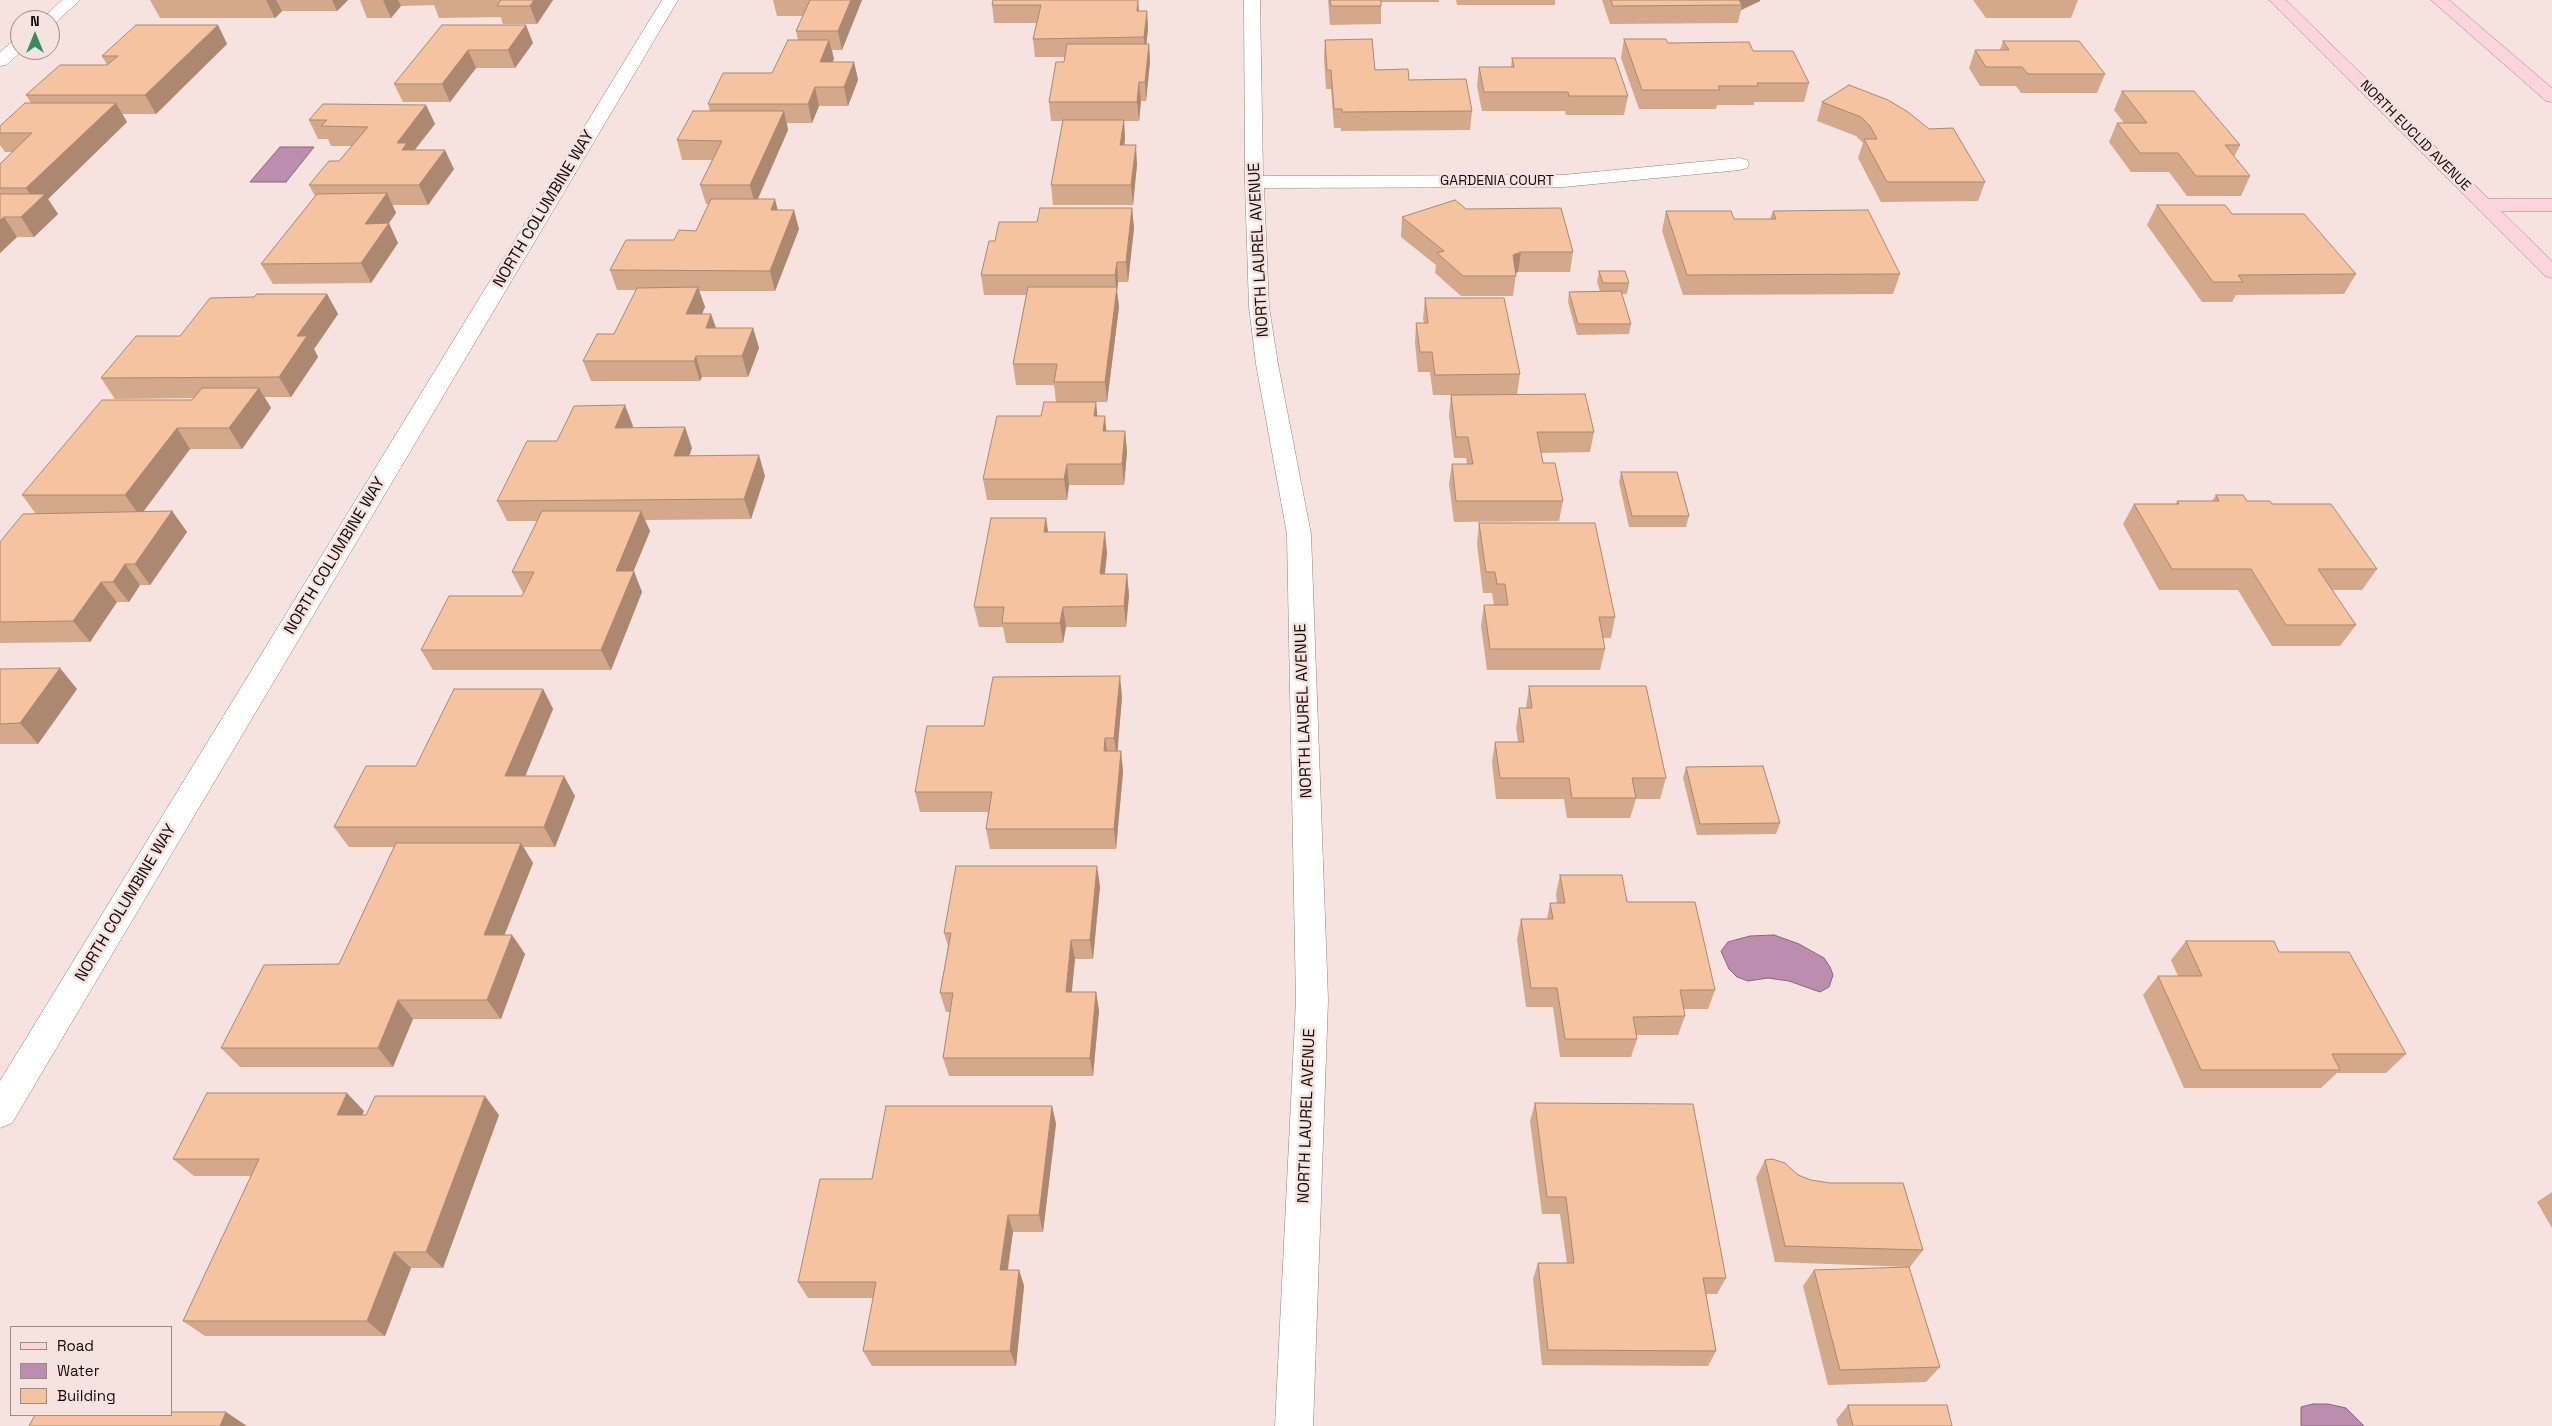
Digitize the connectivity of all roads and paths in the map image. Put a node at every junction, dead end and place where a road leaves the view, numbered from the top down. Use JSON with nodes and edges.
{"nodes":[{"id":1,"x":72,"y":0,"type":"edge"},
{"id":2,"x":670,"y":0,"type":"edge"},
{"id":3,"x":1252,"y":0,"type":"edge"},
{"id":4,"x":2278,"y":0,"type":"edge"},
{"id":5,"x":2439,"y":0,"type":"edge"},
{"id":6,"x":60,"y":10,"type":"edge"},
{"id":7,"x":10,"y":52,"type":"edge"},
{"id":8,"x":0,"y":61,"type":"edge"},
{"id":9,"x":2552,"y":97,"type":"edge"},
{"id":10,"x":1740,"y":164,"type":"dead end"},
{"id":11,"x":1254,"y":182,"type":"junction"},
{"id":12,"x":2484,"y":205,"type":"junction"},
{"id":13,"x":2552,"y":205,"type":"edge"},
{"id":14,"x":2552,"y":272,"type":"edge"},
{"id":15,"x":0,"y":1112,"type":"edge"},
{"id":16,"x":1294,"y":1426,"type":"edge"}],
"edges":[{"from":1,"to":6,"type":"street"},
{"from":2,"to":15,"type":"street","name":"NORTH COLUMBINE WAY"},
{"from":3,"to":11,"type":"street","name":"NORTH LAUREL AVENUE"},
{"from":4,"to":12,"type":"main road","name":"NORTH EUCLID AVENUE"},
{"from":5,"to":9,"type":"main road"},
{"from":7,"to":8,"type":"street"},
{"from":10,"to":11,"type":"street","name":"GARDENIA COURT"},
{"from":11,"to":16,"type":"street","name":"NORTH LAUREL AVENUE"},
{"from":12,"to":13,"type":"main road"},
{"from":12,"to":14,"type":"main road","name":"NORTH EUCLID AVENUE"}]}
